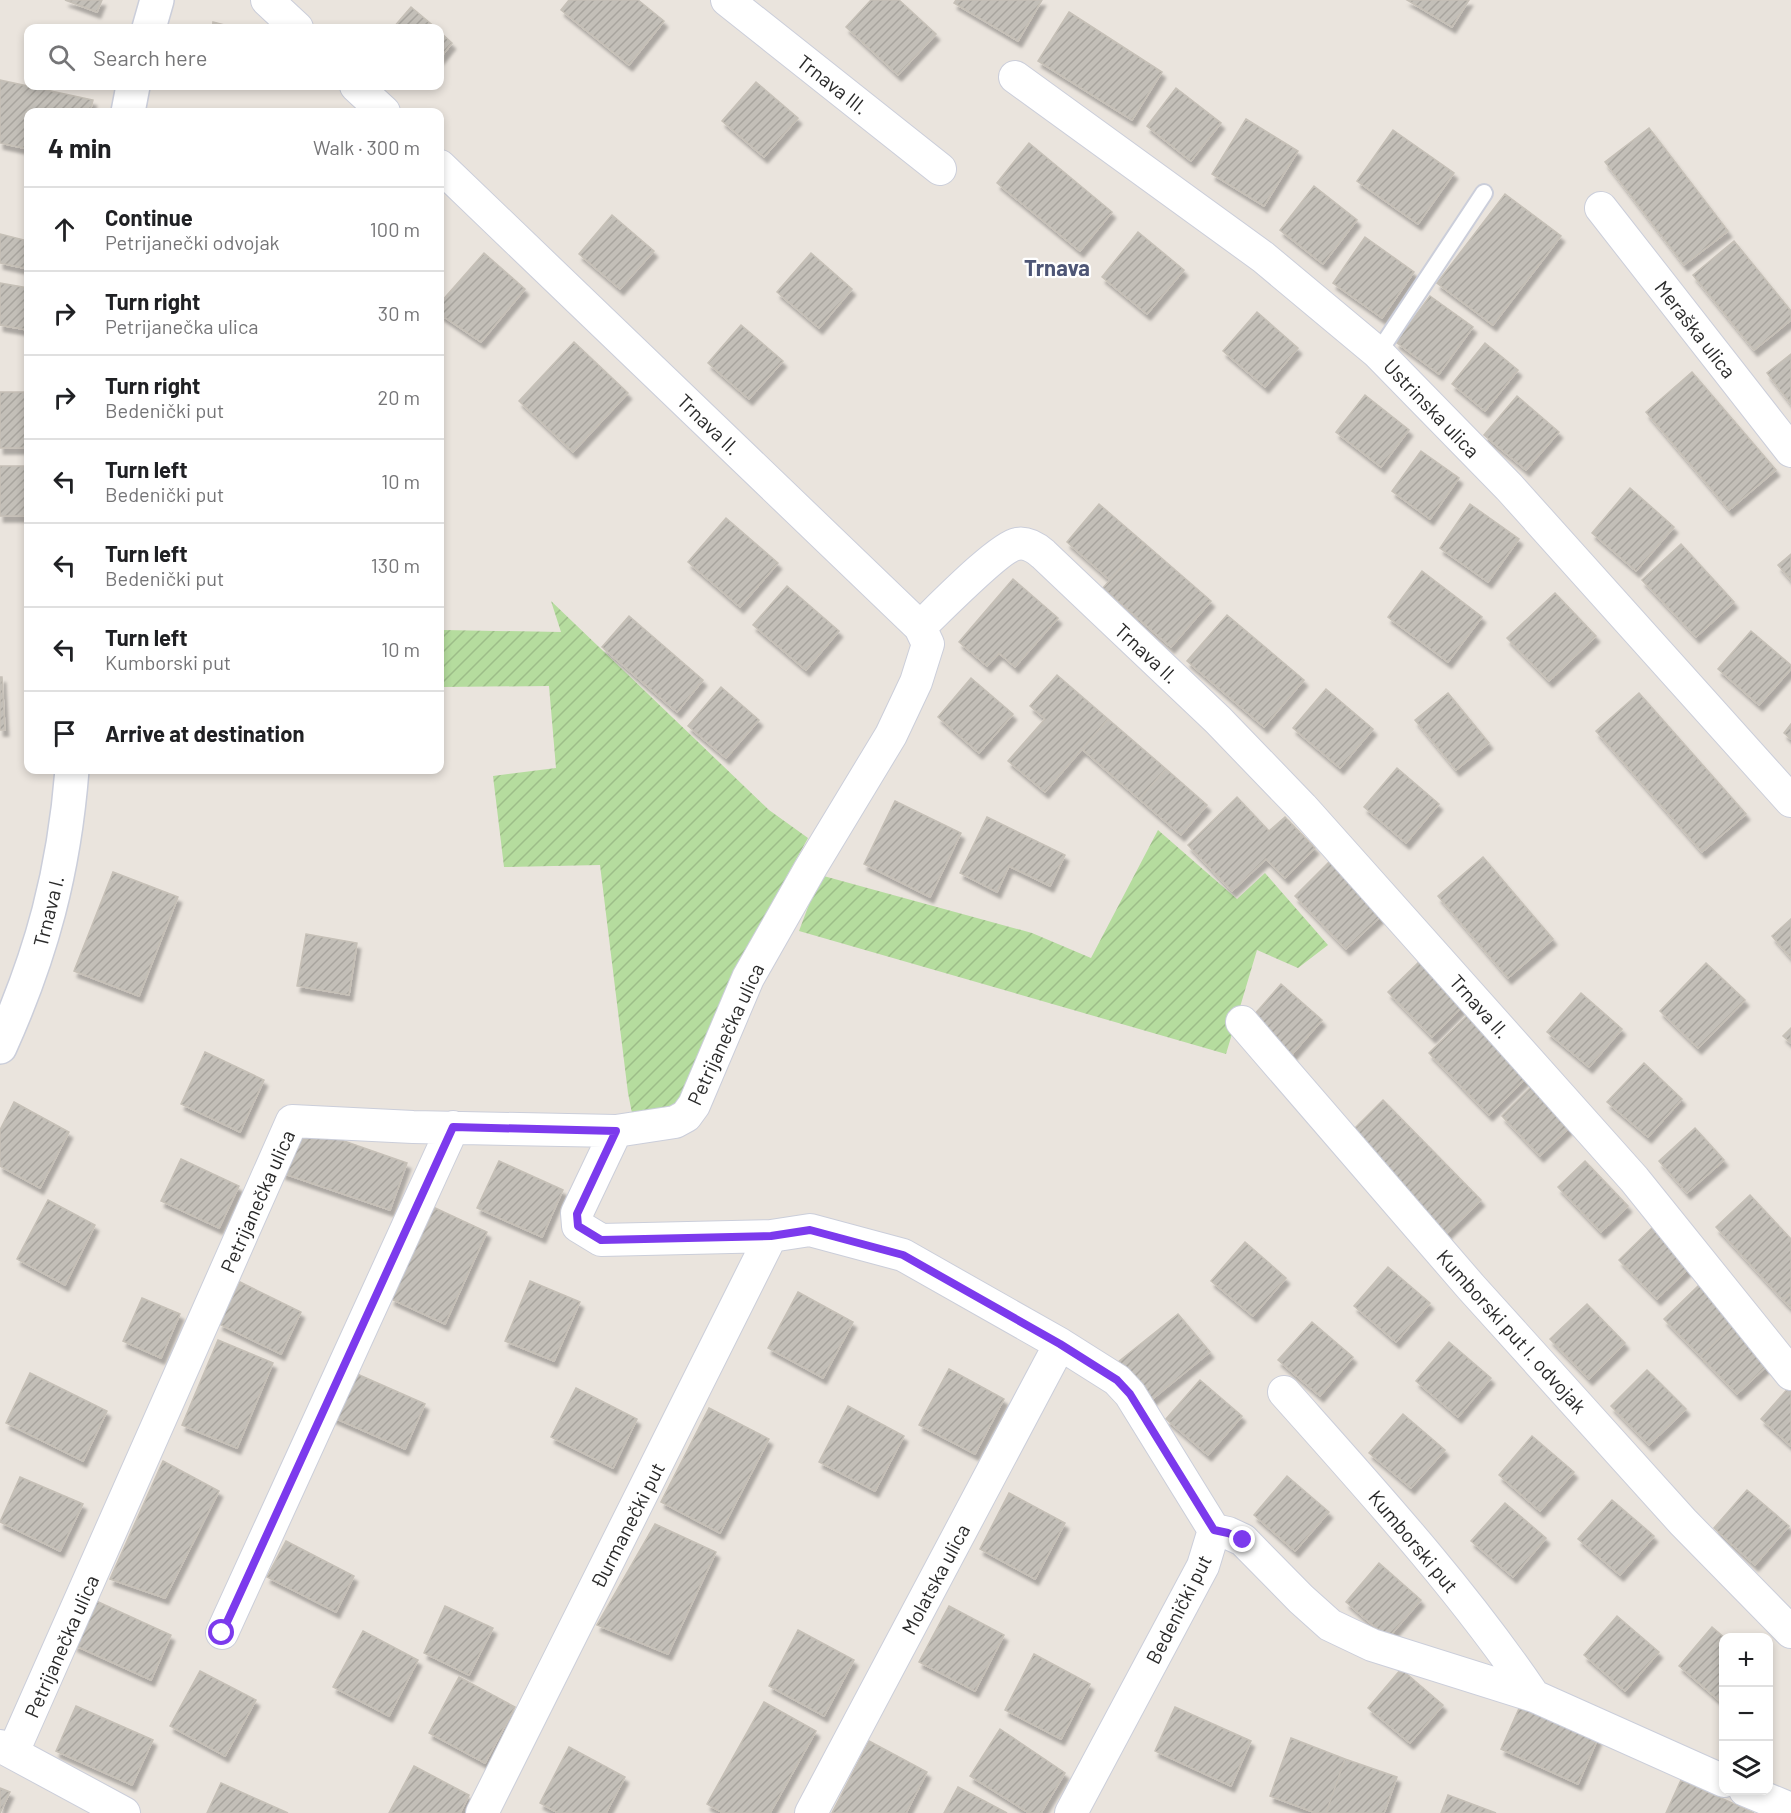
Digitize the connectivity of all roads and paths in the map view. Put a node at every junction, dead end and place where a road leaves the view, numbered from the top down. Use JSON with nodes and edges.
{"nodes":[{"id":1,"x":158,"y":0,"type":"edge"},
{"id":2,"x":267,"y":0,"type":"edge"},
{"id":3,"x":727,"y":0,"type":"edge"},
{"id":4,"x":150,"y":24,"type":"edge"},
{"id":5,"x":293,"y":24,"type":"edge"},
{"id":6,"x":1015,"y":77,"type":"dead end"},
{"id":7,"x":132,"y":90,"type":"edge"},
{"id":8,"x":360,"y":90,"type":"edge"},
{"id":9,"x":129,"y":108,"type":"edge"},
{"id":10,"x":380,"y":108,"type":"edge"},
{"id":11,"x":940,"y":169,"type":"dead end"},
{"id":12,"x":444,"y":170,"type":"edge"},
{"id":13,"x":1484,"y":193,"type":"dead end"},
{"id":14,"x":1601,"y":208,"type":"dead end"},
{"id":15,"x":1378,"y":353,"type":"junction"},
{"id":16,"x":1791,"y":451,"type":"edge"},
{"id":17,"x":920,"y":627,"type":"junction"},
{"id":18,"x":72,"y":774,"type":"edge"},
{"id":19,"x":1791,"y":801,"type":"edge"},
{"id":20,"x":1242,"y":1022,"type":"dead end"},
{"id":21,"x":0,"y":1047,"type":"edge"},
{"id":22,"x":453,"y":1127,"type":"junction"},
{"id":23,"x":616,"y":1131,"type":"junction"},
{"id":24,"x":771,"y":1236,"type":"junction"},
{"id":25,"x":1060,"y":1344,"type":"junction"},
{"id":26,"x":1791,"y":1374,"type":"edge"},
{"id":27,"x":1284,"y":1392,"type":"dead end"},
{"id":28,"x":1214,"y":1530,"type":"junction"},
{"id":29,"x":1791,"y":1632,"type":"edge"},
{"id":30,"x":222,"y":1633,"type":"dead end"},
{"id":31,"x":1534,"y":1696,"type":"junction"},
{"id":32,"x":6,"y":1749,"type":"edge"},
{"id":33,"x":1719,"y":1779,"type":"edge"},
{"id":34,"x":1755,"y":1795,"type":"edge"},
{"id":35,"x":1791,"y":1809,"type":"edge"},
{"id":36,"x":124,"y":1813,"type":"edge"},
{"id":37,"x":482,"y":1813,"type":"edge"},
{"id":38,"x":811,"y":1813,"type":"edge"},
{"id":39,"x":1071,"y":1813,"type":"edge"}],
"edges":[{"from":1,"to":4,"type":"street"},
{"from":2,"to":5,"type":"street"},
{"from":3,"to":11,"type":"street","name":"Trnava III."},
{"from":6,"to":15,"type":"street","name":"Ustrinska ulica"},
{"from":7,"to":9,"type":"street"},
{"from":8,"to":10,"type":"street"},
{"from":12,"to":17,"type":"street","name":"Trnava II."},
{"from":13,"to":15,"type":"lane"},
{"from":14,"to":16,"type":"street","name":"Meraška ulica"},
{"from":15,"to":19,"type":"street","name":"Ustrinska ulica"},
{"from":17,"to":23,"type":"street","name":"Petrijanečka ulica"},
{"from":17,"to":26,"type":"street","name":"Trnava II."},
{"from":18,"to":21,"type":"street","name":"Trnava I."},
{"from":20,"to":29,"type":"street","name":"Kumborski put I. odvojak"},
{"from":22,"to":23,"type":"street","name":"Petrijanečka ulica"},
{"from":22,"to":30,"type":"street"},
{"from":22,"to":32,"type":"street","name":"Petrijanečka ulica"},
{"from":23,"to":24,"type":"street","name":"Bedenički put"},
{"from":24,"to":25,"type":"street","name":"Bedenički put"},
{"from":24,"to":37,"type":"street","name":"Đurmanečki put"},
{"from":25,"to":28,"type":"street","name":"Bedenički put"},
{"from":25,"to":38,"type":"street","name":"Molatska ulica"},
{"from":27,"to":31,"type":"street","name":"Kumborski put"},
{"from":28,"to":31,"type":"street"},
{"from":28,"to":39,"type":"street","name":"Bedenički put"},
{"from":31,"to":33,"type":"street"},
{"from":32,"to":36,"type":"street"},
{"from":34,"to":35,"type":"street"}]}
